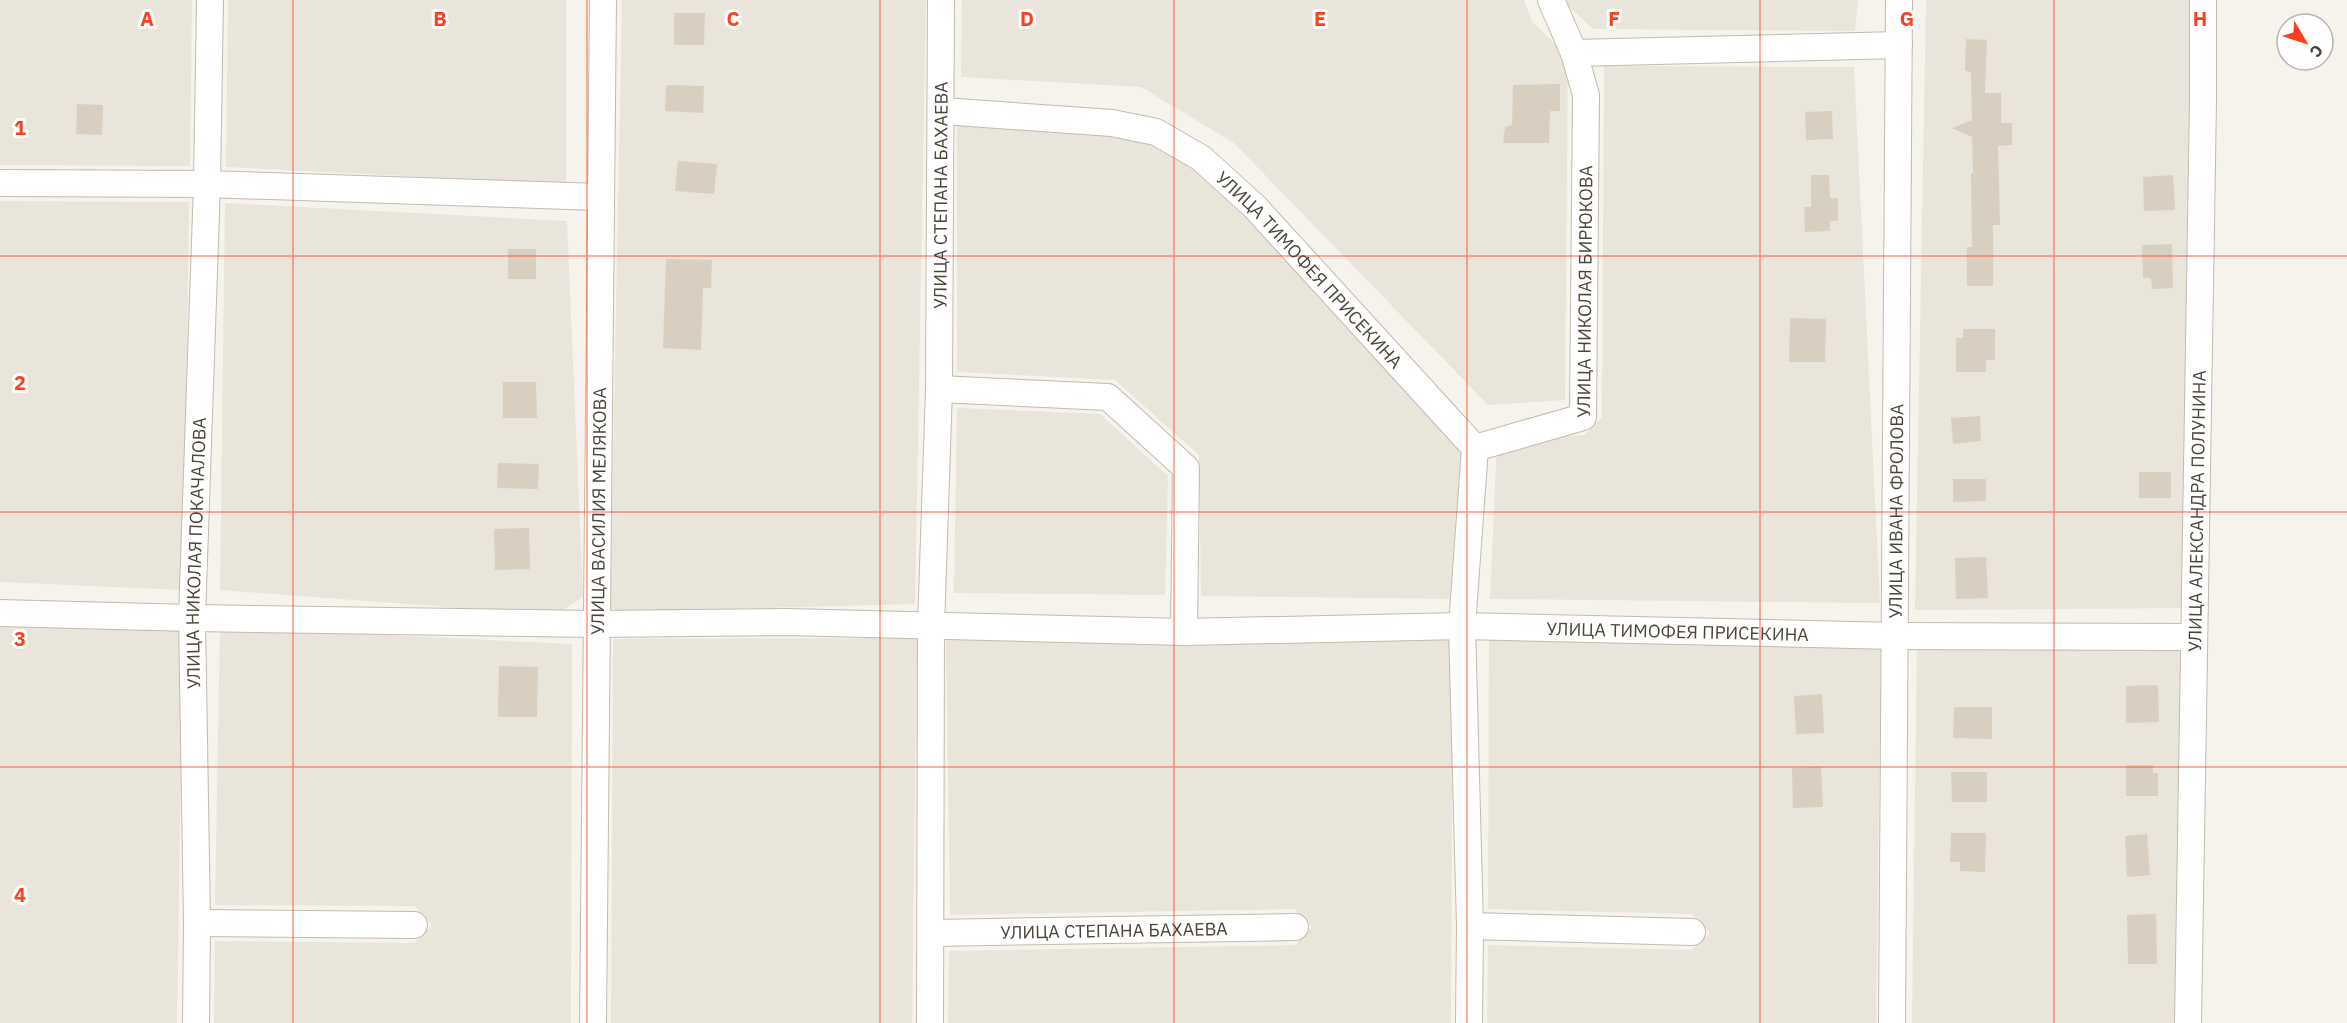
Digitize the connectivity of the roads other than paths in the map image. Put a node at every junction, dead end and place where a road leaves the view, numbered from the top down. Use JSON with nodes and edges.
{"nodes":[{"id":1,"x":210,"y":0,"type":"edge"},
{"id":2,"x":603,"y":0,"type":"edge"},
{"id":3,"x":941,"y":0,"type":"edge"},
{"id":4,"x":1551,"y":0,"type":"edge"},
{"id":5,"x":1899,"y":0,"type":"edge"},
{"id":6,"x":2203,"y":0,"type":"edge"},
{"id":7,"x":1899,"y":45,"type":"junction"},
{"id":8,"x":1574,"y":53,"type":"junction"},
{"id":9,"x":942,"y":111,"type":"junction"},
{"id":10,"x":0,"y":183,"type":"edge"},
{"id":11,"x":207,"y":184,"type":"junction"},
{"id":12,"x":600,"y":197,"type":"junction"},
{"id":13,"x":939,"y":389,"type":"junction"},
{"id":14,"x":1475,"y":448,"type":"junction"},
{"id":15,"x":0,"y":612,"type":"edge"},
{"id":16,"x":192,"y":618,"type":"junction"},
{"id":17,"x":598,"y":624,"type":"junction"},
{"id":18,"x":1462,"y":626,"type":"junction"},
{"id":19,"x":931,"y":627,"type":"junction"},
{"id":20,"x":1184,"y":632,"type":"junction"},
{"id":21,"x":1896,"y":636,"type":"junction"},
{"id":22,"x":2193,"y":637,"type":"junction"},
{"id":23,"x":197,"y":923,"type":"junction"},
{"id":24,"x":414,"y":925,"type":"dead end"},
{"id":25,"x":1470,"y":926,"type":"junction"},
{"id":26,"x":1295,"y":927,"type":"dead end"},
{"id":27,"x":1692,"y":932,"type":"dead end"},
{"id":28,"x":932,"y":933,"type":"junction"},
{"id":29,"x":195,"y":1023,"type":"edge"},
{"id":30,"x":593,"y":1023,"type":"edge"},
{"id":31,"x":930,"y":1023,"type":"edge"},
{"id":32,"x":1469,"y":1023,"type":"edge"},
{"id":33,"x":1892,"y":1023,"type":"edge"},
{"id":34,"x":2188,"y":1023,"type":"edge"}],
"edges":[{"from":1,"to":11,"type":"street","name":"УЛИЦА НИКОЛАЯ ПОКАЧАЛОВА"},
{"from":2,"to":12,"type":"street","name":"УЛИЦА ВАСИЛИЯ МЕЛЯКОВА"},
{"from":3,"to":9,"type":"street","name":"УЛИЦА СТЕПАНА БАХАЕВА"},
{"from":4,"to":8,"type":"street","name":"УЛИЦА НИКОЛАЯ БИРЮКОВА"},
{"from":5,"to":7,"type":"street","name":"УЛИЦА ИВАНА ФРОЛОВА"},
{"from":6,"to":22,"type":"street","name":"УЛИЦА АЛЕКСАНДРА ПОЛУНИНА"},
{"from":7,"to":8,"type":"street"},
{"from":7,"to":21,"type":"street","name":"УЛИЦА ИВАНА ФРОЛОВА"},
{"from":8,"to":14,"type":"street","name":"УЛИЦА НИКОЛАЯ БИРЮКОВА"},
{"from":9,"to":13,"type":"street","name":"УЛИЦА СТЕПАНА БАХАЕВА"},
{"from":9,"to":14,"type":"street","name":"УЛИЦА ТИМОФЕЯ ПРИСЕКИНА"},
{"from":10,"to":11,"type":"street"},
{"from":11,"to":12,"type":"street"},
{"from":11,"to":16,"type":"street","name":"УЛИЦА НИКОЛАЯ ПОКАЧАЛОВА"},
{"from":12,"to":17,"type":"street","name":"УЛИЦА ВАСИЛИЯ МЕЛЯКОВА"},
{"from":13,"to":19,"type":"street","name":"УЛИЦА СТЕПАНА БАХАЕВА"},
{"from":13,"to":20,"type":"street"},
{"from":14,"to":18,"type":"street"},
{"from":15,"to":16,"type":"street"},
{"from":16,"to":17,"type":"street"},
{"from":16,"to":23,"type":"street","name":"УЛИЦА НИКОЛАЯ ПОКАЧАЛОВА"},
{"from":17,"to":19,"type":"street"},
{"from":17,"to":30,"type":"street","name":"УЛИЦА ВАСИЛИЯ МЕЛЯКОВА"},
{"from":18,"to":20,"type":"street"},
{"from":18,"to":21,"type":"street","name":"УЛИЦА ТИМОФЕЯ ПРИСЕКИНА"},
{"from":18,"to":25,"type":"street"},
{"from":19,"to":20,"type":"street"},
{"from":19,"to":28,"type":"street","name":"УЛИЦА СТЕПАНА БАХАЕВА"},
{"from":21,"to":22,"type":"street","name":"УЛИЦА ТИМОФЕЯ ПРИСЕКИНА"},
{"from":21,"to":33,"type":"street","name":"УЛИЦА ИВАНА ФРОЛОВА"},
{"from":22,"to":34,"type":"street","name":"УЛИЦА АЛЕКСАНДРА ПОЛУНИНА"},
{"from":23,"to":24,"type":"street"},
{"from":23,"to":29,"type":"street","name":"УЛИЦА НИКОЛАЯ ПОКАЧАЛОВА"},
{"from":25,"to":27,"type":"street"},
{"from":25,"to":32,"type":"street"},
{"from":26,"to":28,"type":"street","name":"УЛИЦА СТЕПАНА БАХАЕВА"},
{"from":28,"to":31,"type":"street","name":"УЛИЦА СТЕПАНА БАХАЕВА"}]}
